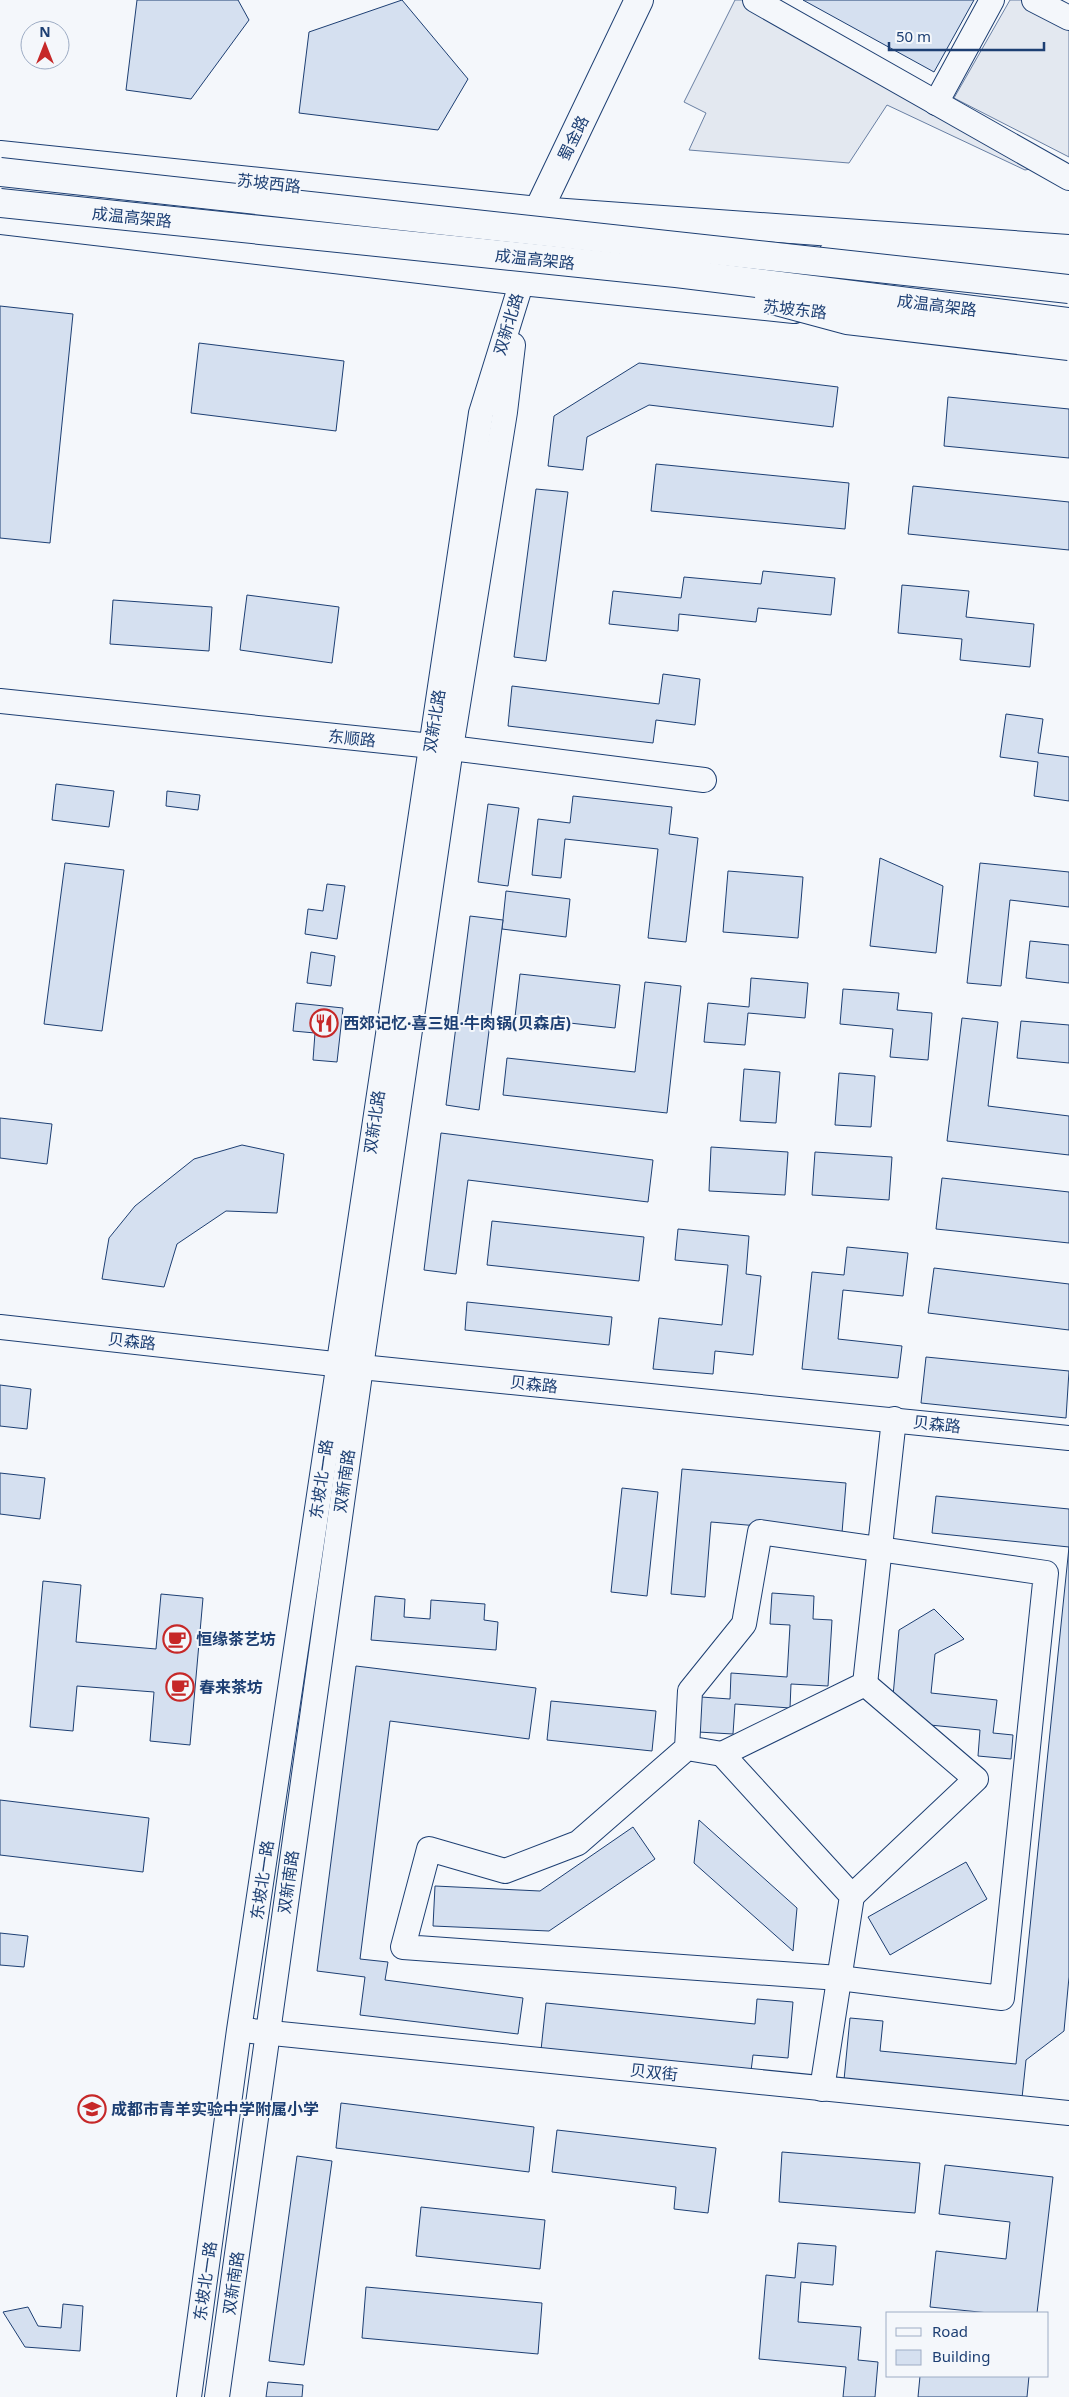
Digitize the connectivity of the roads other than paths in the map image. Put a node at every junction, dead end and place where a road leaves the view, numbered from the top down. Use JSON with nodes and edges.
{"nodes":[{"id":1,"x":639,"y":0,"type":"edge"},
{"id":2,"x":756,"y":0,"type":"edge"},
{"id":3,"x":992,"y":0,"type":"edge"},
{"id":4,"x":1034,"y":0,"type":"edge"},
{"id":5,"x":1069,"y":18,"type":"edge"},
{"id":6,"x":936,"y":103,"type":"junction"},
{"id":7,"x":0,"y":155,"type":"edge"},
{"id":8,"x":0,"y":172,"type":"edge"},
{"id":9,"x":1069,"y":178,"type":"edge"},
{"id":10,"x":0,"y":204,"type":"edge"},
{"id":11,"x":538,"y":211,"type":"junction"},
{"id":12,"x":0,"y":220,"type":"edge"},
{"id":13,"x":1069,"y":249,"type":"edge"},
{"id":14,"x":754,"y":254,"type":"junction"},
{"id":15,"x":1069,"y":264,"type":"edge"},
{"id":16,"x":676,"y":273,"type":"junction"},
{"id":17,"x":522,"y":280,"type":"junction"},
{"id":18,"x":1069,"y":289,"type":"edge"},
{"id":19,"x":1069,"y":322,"type":"edge"},
{"id":20,"x":1069,"y":337,"type":"edge"},
{"id":21,"x":1069,"y":346,"type":"edge"},
{"id":22,"x":0,"y":701,"type":"edge"},
{"id":23,"x":440,"y":747,"type":"junction"},
{"id":24,"x":704,"y":780,"type":"dead end"},
{"id":25,"x":0,"y":1327,"type":"edge"},
{"id":26,"x":350,"y":1365,"type":"junction"},
{"id":27,"x":894,"y":1419,"type":"junction"},
{"id":28,"x":1069,"y":1438,"type":"edge"},
{"id":29,"x":879,"y":1550,"type":"junction"},
{"id":30,"x":865,"y":1684,"type":"junction"},
{"id":31,"x":686,"y":1748,"type":"junction"},
{"id":32,"x":722,"y":1754,"type":"junction"},
{"id":33,"x":852,"y":1896,"type":"junction"},
{"id":34,"x":839,"y":1978,"type":"junction"},
{"id":35,"x":239,"y":2030,"type":"junction"},
{"id":36,"x":266,"y":2032,"type":"junction"},
{"id":37,"x":822,"y":2089,"type":"junction"},
{"id":38,"x":1069,"y":2114,"type":"edge"},
{"id":39,"x":190,"y":2397,"type":"edge"},
{"id":40,"x":217,"y":2397,"type":"edge"}],
"edges":[{"from":1,"to":11,"type":"main road","name":"蜀金路"},
{"from":2,"to":6,"type":"street"},
{"from":3,"to":6,"type":"street"},
{"from":4,"to":5,"type":"street"},
{"from":6,"to":9,"type":"street"},
{"from":7,"to":11,"type":"main road","name":"苏坡西路"},
{"from":8,"to":14,"type":"main road","name":"成温高架路","bridge":true},
{"from":10,"to":16,"type":"main road","name":"成温高架路","bridge":true},
{"from":11,"to":13,"type":"main road"},
{"from":11,"to":17,"type":"main road","name":"蜀金路"},
{"from":12,"to":17,"type":"main road"},
{"from":14,"to":15,"type":"main road","bridge":true},
{"from":14,"to":18,"type":"main road","name":"成温高架路","bridge":true},
{"from":16,"to":19,"type":"main road","name":"成温高架路","bridge":true},
{"from":16,"to":21,"type":"main road","bridge":true},
{"from":17,"to":20,"type":"main road","name":"苏坡东路"},
{"from":17,"to":23,"type":"street","name":"双新北路"},
{"from":22,"to":23,"type":"street","name":"东顺路"},
{"from":23,"to":24,"type":"street","name":"东顺路"},
{"from":23,"to":26,"type":"street","name":"双新北路"},
{"from":25,"to":26,"type":"street","name":"贝森路"},
{"from":26,"to":27,"type":"street","name":"贝森路"},
{"from":26,"to":35,"type":"street","name":"东坡北一路"},
{"from":26,"to":36,"type":"street","name":"双新南路"},
{"from":27,"to":28,"type":"street","name":"贝森路"},
{"from":27,"to":29,"type":"street"},
{"from":29,"to":30,"type":"street"},
{"from":29,"to":31,"type":"street"},
{"from":29,"to":34,"type":"street"},
{"from":30,"to":32,"type":"street"},
{"from":30,"to":33,"type":"street"},
{"from":31,"to":32,"type":"street"},
{"from":31,"to":34,"type":"street"},
{"from":32,"to":33,"type":"street"},
{"from":33,"to":34,"type":"street"},
{"from":34,"to":37,"type":"street"},
{"from":35,"to":36,"type":"street","name":"贝双街"},
{"from":35,"to":39,"type":"street","name":"东坡北一路"},
{"from":36,"to":37,"type":"street","name":"贝双街"},
{"from":36,"to":40,"type":"street","name":"双新南路"},
{"from":37,"to":38,"type":"street","name":"贝双街"}]}
